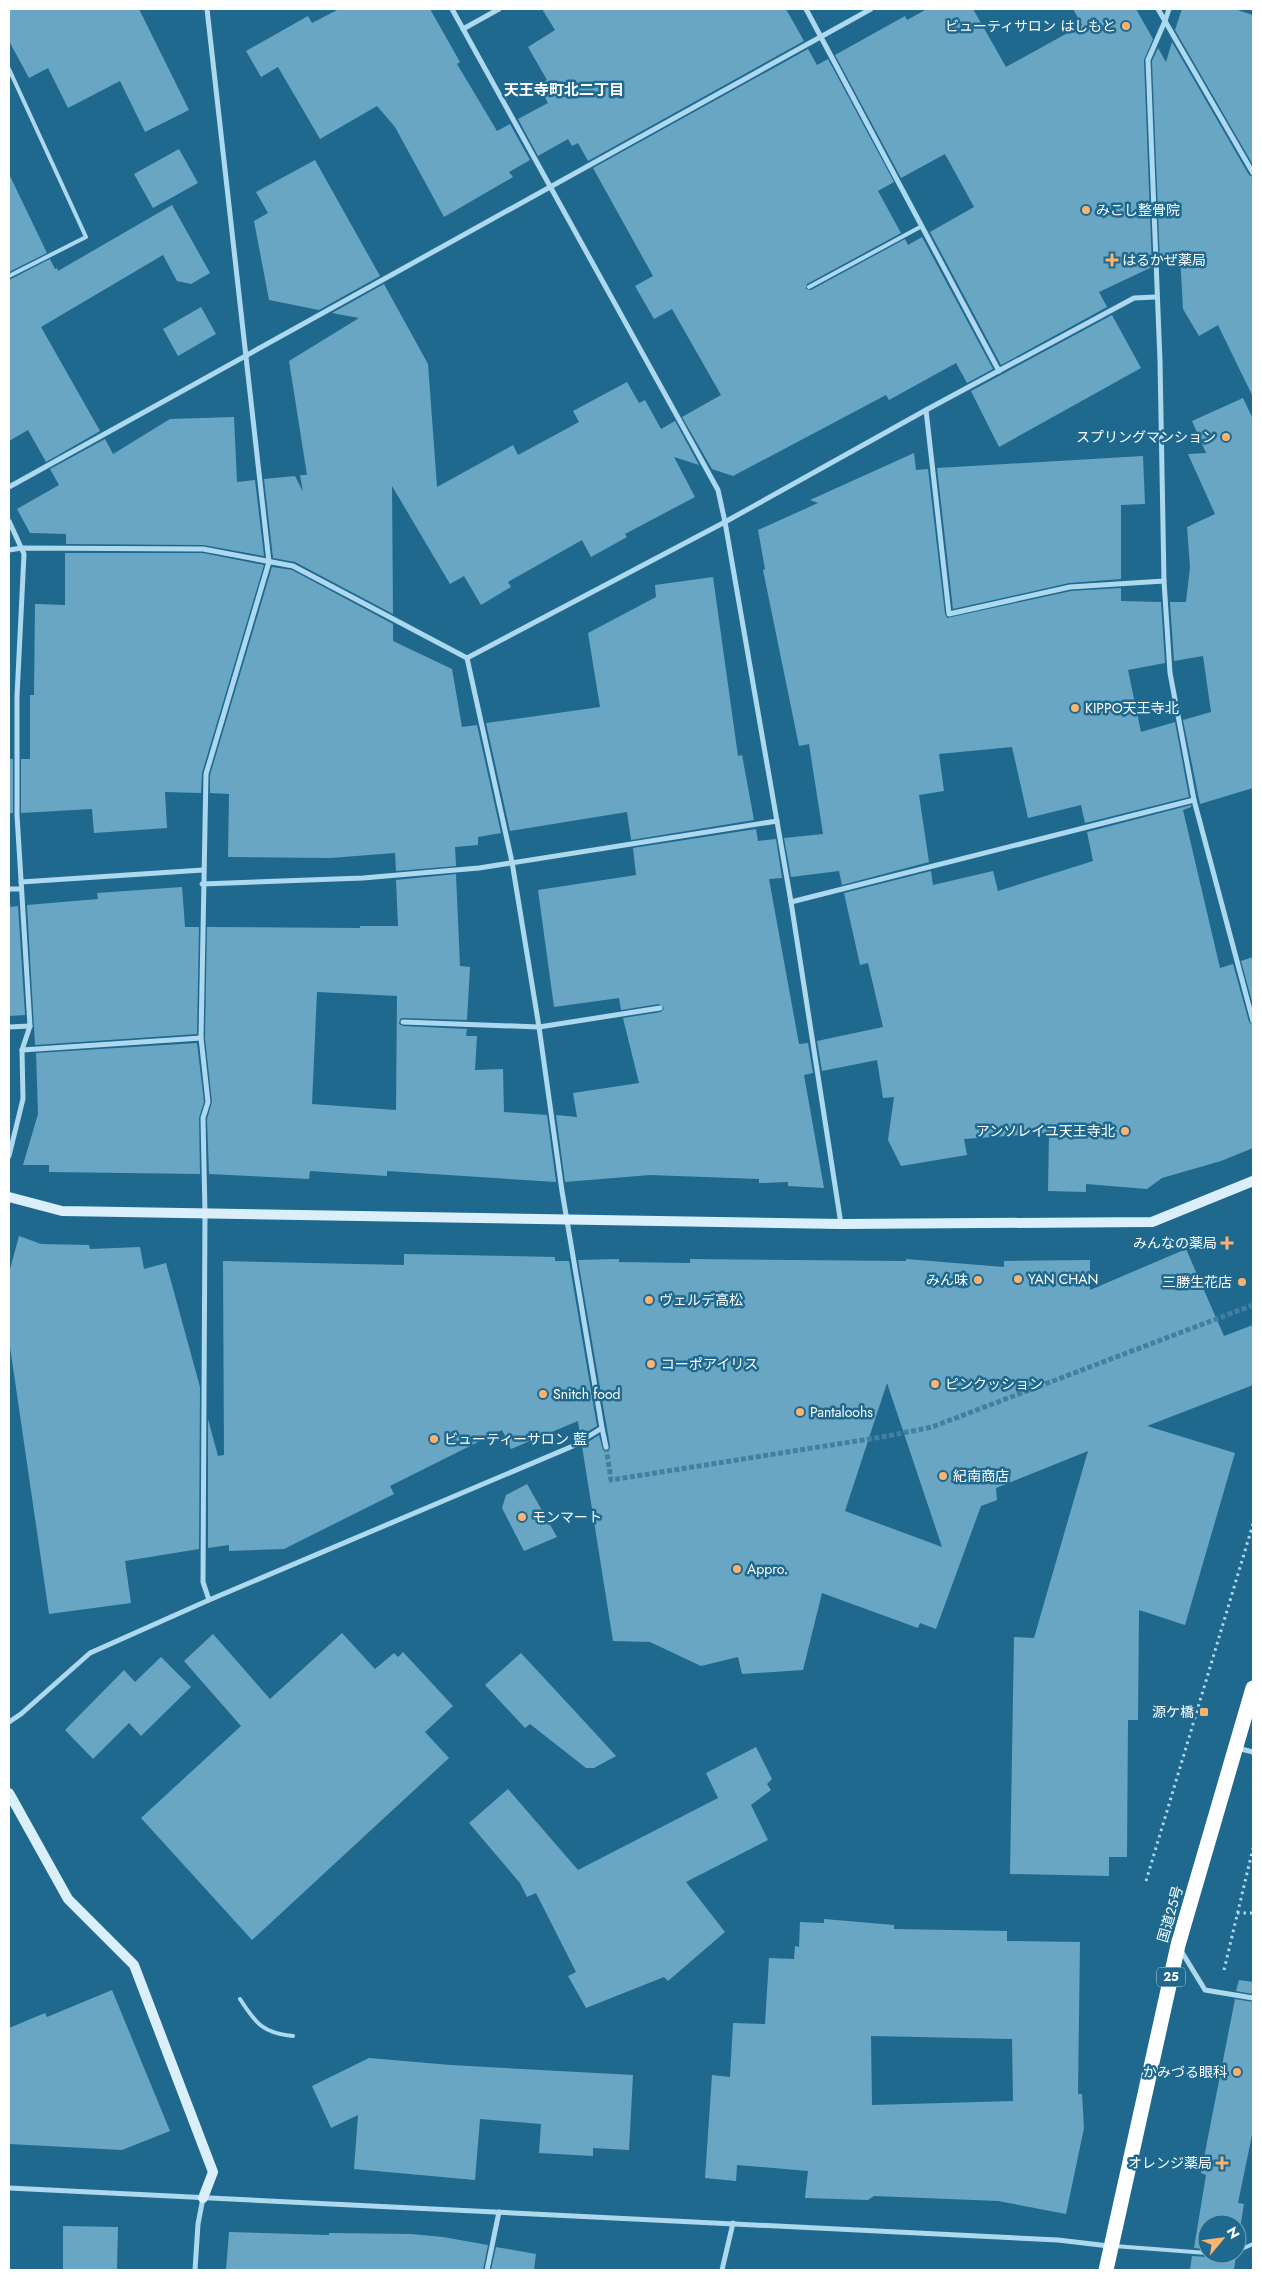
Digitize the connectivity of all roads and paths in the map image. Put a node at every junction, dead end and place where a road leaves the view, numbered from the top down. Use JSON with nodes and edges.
{"nodes":[{"id":1,"x":207,"y":9,"type":"edge"},
{"id":2,"x":452,"y":9,"type":"edge"},
{"id":3,"x":498,"y":9,"type":"edge"},
{"id":4,"x":806,"y":9,"type":"edge"},
{"id":5,"x":871,"y":9,"type":"edge"},
{"id":6,"x":1158,"y":9,"type":"edge"},
{"id":7,"x":1169,"y":9,"type":"edge"},
{"id":8,"x":1166,"y":21,"type":"junction"},
{"id":9,"x":463,"y":29,"type":"junction"},
{"id":10,"x":821,"y":37,"type":"junction"},
{"id":11,"x":9,"y":69,"type":"edge"},
{"id":12,"x":1253,"y":173,"type":"edge"},
{"id":13,"x":552,"y":187,"type":"junction"},
{"id":14,"x":922,"y":226,"type":"junction"},
{"id":15,"x":9,"y":276,"type":"edge"},
{"id":16,"x":809,"y":287,"type":"dead end"},
{"id":17,"x":1156,"y":297,"type":"junction"},
{"id":18,"x":246,"y":356,"type":"junction"},
{"id":19,"x":999,"y":371,"type":"junction"},
{"id":20,"x":926,"y":410,"type":"junction"},
{"id":21,"x":9,"y":487,"type":"edge"},
{"id":22,"x":9,"y":522,"type":"edge"},
{"id":23,"x":725,"y":522,"type":"junction"},
{"id":24,"x":22,"y":548,"type":"junction"},
{"id":25,"x":9,"y":550,"type":"edge"},
{"id":26,"x":269,"y":562,"type":"junction"},
{"id":27,"x":1164,"y":581,"type":"junction"},
{"id":28,"x":467,"y":658,"type":"junction"},
{"id":29,"x":1194,"y":800,"type":"junction"},
{"id":30,"x":777,"y":821,"type":"junction"},
{"id":31,"x":512,"y":862,"type":"junction"},
{"id":32,"x":203,"y":870,"type":"junction"},
{"id":33,"x":21,"y":882,"type":"junction"},
{"id":34,"x":202,"y":884,"type":"junction"},
{"id":35,"x":21,"y":889,"type":"junction"},
{"id":36,"x":9,"y":890,"type":"edge"},
{"id":37,"x":791,"y":902,"type":"junction"},
{"id":38,"x":660,"y":1008,"type":"dead end"},
{"id":39,"x":1253,"y":1021,"type":"edge"},
{"id":40,"x":403,"y":1022,"type":"dead end"},
{"id":41,"x":30,"y":1026,"type":"junction"},
{"id":42,"x":539,"y":1027,"type":"junction"},
{"id":43,"x":9,"y":1028,"type":"edge"},
{"id":44,"x":201,"y":1038,"type":"junction"},
{"id":45,"x":22,"y":1050,"type":"junction"},
{"id":46,"x":9,"y":1156,"type":"edge"},
{"id":47,"x":1253,"y":1181,"type":"edge"},
{"id":48,"x":9,"y":1197,"type":"edge"},
{"id":49,"x":205,"y":1213,"type":"junction"},
{"id":50,"x":568,"y":1221,"type":"junction"},
{"id":51,"x":842,"y":1224,"type":"junction"},
{"id":52,"x":602,"y":1428,"type":"junction"},
{"id":53,"x":606,"y":1447,"type":"tunnel mouth"},
{"id":54,"x":1253,"y":1524,"type":"edge"},
{"id":55,"x":209,"y":1600,"type":"junction"},
{"id":56,"x":1253,"y":1688,"type":"edge"},
{"id":57,"x":9,"y":1722,"type":"edge"},
{"id":58,"x":1236,"y":1748,"type":"junction"},
{"id":59,"x":1253,"y":1752,"type":"edge"},
{"id":60,"x":9,"y":1793,"type":"edge"},
{"id":61,"x":1253,"y":1848,"type":"edge"},
{"id":62,"x":1146,"y":1880,"type":"dead end"},
{"id":63,"x":1237,"y":1913,"type":"junction"},
{"id":64,"x":1253,"y":1913,"type":"edge"},
{"id":65,"x":1178,"y":1945,"type":"junction"},
{"id":66,"x":1218,"y":1993,"type":"junction"},
{"id":67,"x":1253,"y":1998,"type":"edge"},
{"id":68,"x":240,"y":2000,"type":"dead end"},
{"id":69,"x":293,"y":2036,"type":"dead end"},
{"id":70,"x":9,"y":2188,"type":"edge"},
{"id":71,"x":203,"y":2198,"type":"junction"},
{"id":72,"x":500,"y":2212,"type":"junction"},
{"id":73,"x":733,"y":2223,"type":"junction"},
{"id":74,"x":1111,"y":2246,"type":"junction"},
{"id":75,"x":1197,"y":2252,"type":"edge"},
{"id":76,"x":195,"y":2270,"type":"edge"},
{"id":77,"x":487,"y":2270,"type":"edge"},
{"id":78,"x":722,"y":2270,"type":"edge"},
{"id":79,"x":1106,"y":2270,"type":"edge"}],
"edges":[{"from":1,"to":18,"type":"street"},
{"from":2,"to":9,"type":"street"},
{"from":3,"to":9,"type":"street"},
{"from":4,"to":10,"type":"street"},
{"from":5,"to":10,"type":"street"},
{"from":6,"to":8,"type":"street"},
{"from":7,"to":8,"type":"street"},
{"from":8,"to":12,"type":"street"},
{"from":8,"to":17,"type":"street"},
{"from":9,"to":13,"type":"street"},
{"from":10,"to":13,"type":"street"},
{"from":10,"to":14,"type":"street"},
{"from":11,"to":15,"type":"lane"},
{"from":13,"to":18,"type":"street"},
{"from":13,"to":23,"type":"street"},
{"from":14,"to":16,"type":"lane"},
{"from":14,"to":19,"type":"street"},
{"from":17,"to":19,"type":"street"},
{"from":17,"to":27,"type":"street"},
{"from":18,"to":21,"type":"street"},
{"from":18,"to":26,"type":"street"},
{"from":19,"to":20,"type":"street"},
{"from":20,"to":23,"type":"street"},
{"from":20,"to":27,"type":"street"},
{"from":22,"to":24,"type":"street"},
{"from":23,"to":28,"type":"street"},
{"from":23,"to":30,"type":"street"},
{"from":24,"to":25,"type":"street"},
{"from":24,"to":26,"type":"street"},
{"from":24,"to":33,"type":"street"},
{"from":26,"to":28,"type":"street"},
{"from":26,"to":32,"type":"street"},
{"from":27,"to":29,"type":"street"},
{"from":28,"to":31,"type":"street"},
{"from":29,"to":37,"type":"street"},
{"from":29,"to":39,"type":"street"},
{"from":30,"to":31,"type":"street"},
{"from":30,"to":37,"type":"street"},
{"from":31,"to":34,"type":"street"},
{"from":31,"to":42,"type":"street"},
{"from":32,"to":33,"type":"street"},
{"from":32,"to":34,"type":"street"},
{"from":33,"to":35,"type":"street"},
{"from":34,"to":44,"type":"street"},
{"from":35,"to":36,"type":"street"},
{"from":35,"to":41,"type":"street"},
{"from":37,"to":51,"type":"street"},
{"from":38,"to":42,"type":"street"},
{"from":40,"to":42,"type":"street"},
{"from":41,"to":43,"type":"street"},
{"from":41,"to":45,"type":"street"},
{"from":42,"to":50,"type":"street"},
{"from":44,"to":45,"type":"street"},
{"from":44,"to":49,"type":"street"},
{"from":45,"to":46,"type":"street"},
{"from":47,"to":51,"type":"street"},
{"from":48,"to":49,"type":"street"},
{"from":49,"to":50,"type":"street"},
{"from":49,"to":55,"type":"street"},
{"from":50,"to":51,"type":"street"},
{"from":50,"to":52,"type":"street"},
{"from":52,"to":53,"type":"street"},
{"from":52,"to":55,"type":"street"},
{"from":54,"to":62,"type":"path"},
{"from":55,"to":57,"type":"street"},
{"from":56,"to":58,"type":"highway","name":"国道25号","number":"25"},
{"from":58,"to":59,"type":"street"},
{"from":58,"to":65,"type":"highway","name":"国道25号","number":"25"},
{"from":60,"to":71,"type":"street"},
{"from":61,"to":63,"type":"path"},
{"from":63,"to":64,"type":"path"},
{"from":63,"to":66,"type":"path"},
{"from":65,"to":66,"type":"street"},
{"from":65,"to":74,"type":"highway","name":"国道25号","number":"25"},
{"from":66,"to":67,"type":"street"},
{"from":68,"to":69,"type":"lane"},
{"from":70,"to":71,"type":"street"},
{"from":71,"to":72,"type":"street"},
{"from":71,"to":76,"type":"street"},
{"from":72,"to":73,"type":"street"},
{"from":72,"to":77,"type":"street"},
{"from":73,"to":74,"type":"street"},
{"from":73,"to":78,"type":"street"},
{"from":74,"to":75,"type":"lane"},
{"from":74,"to":79,"type":"highway","name":"国道25号","number":"25"}]}
